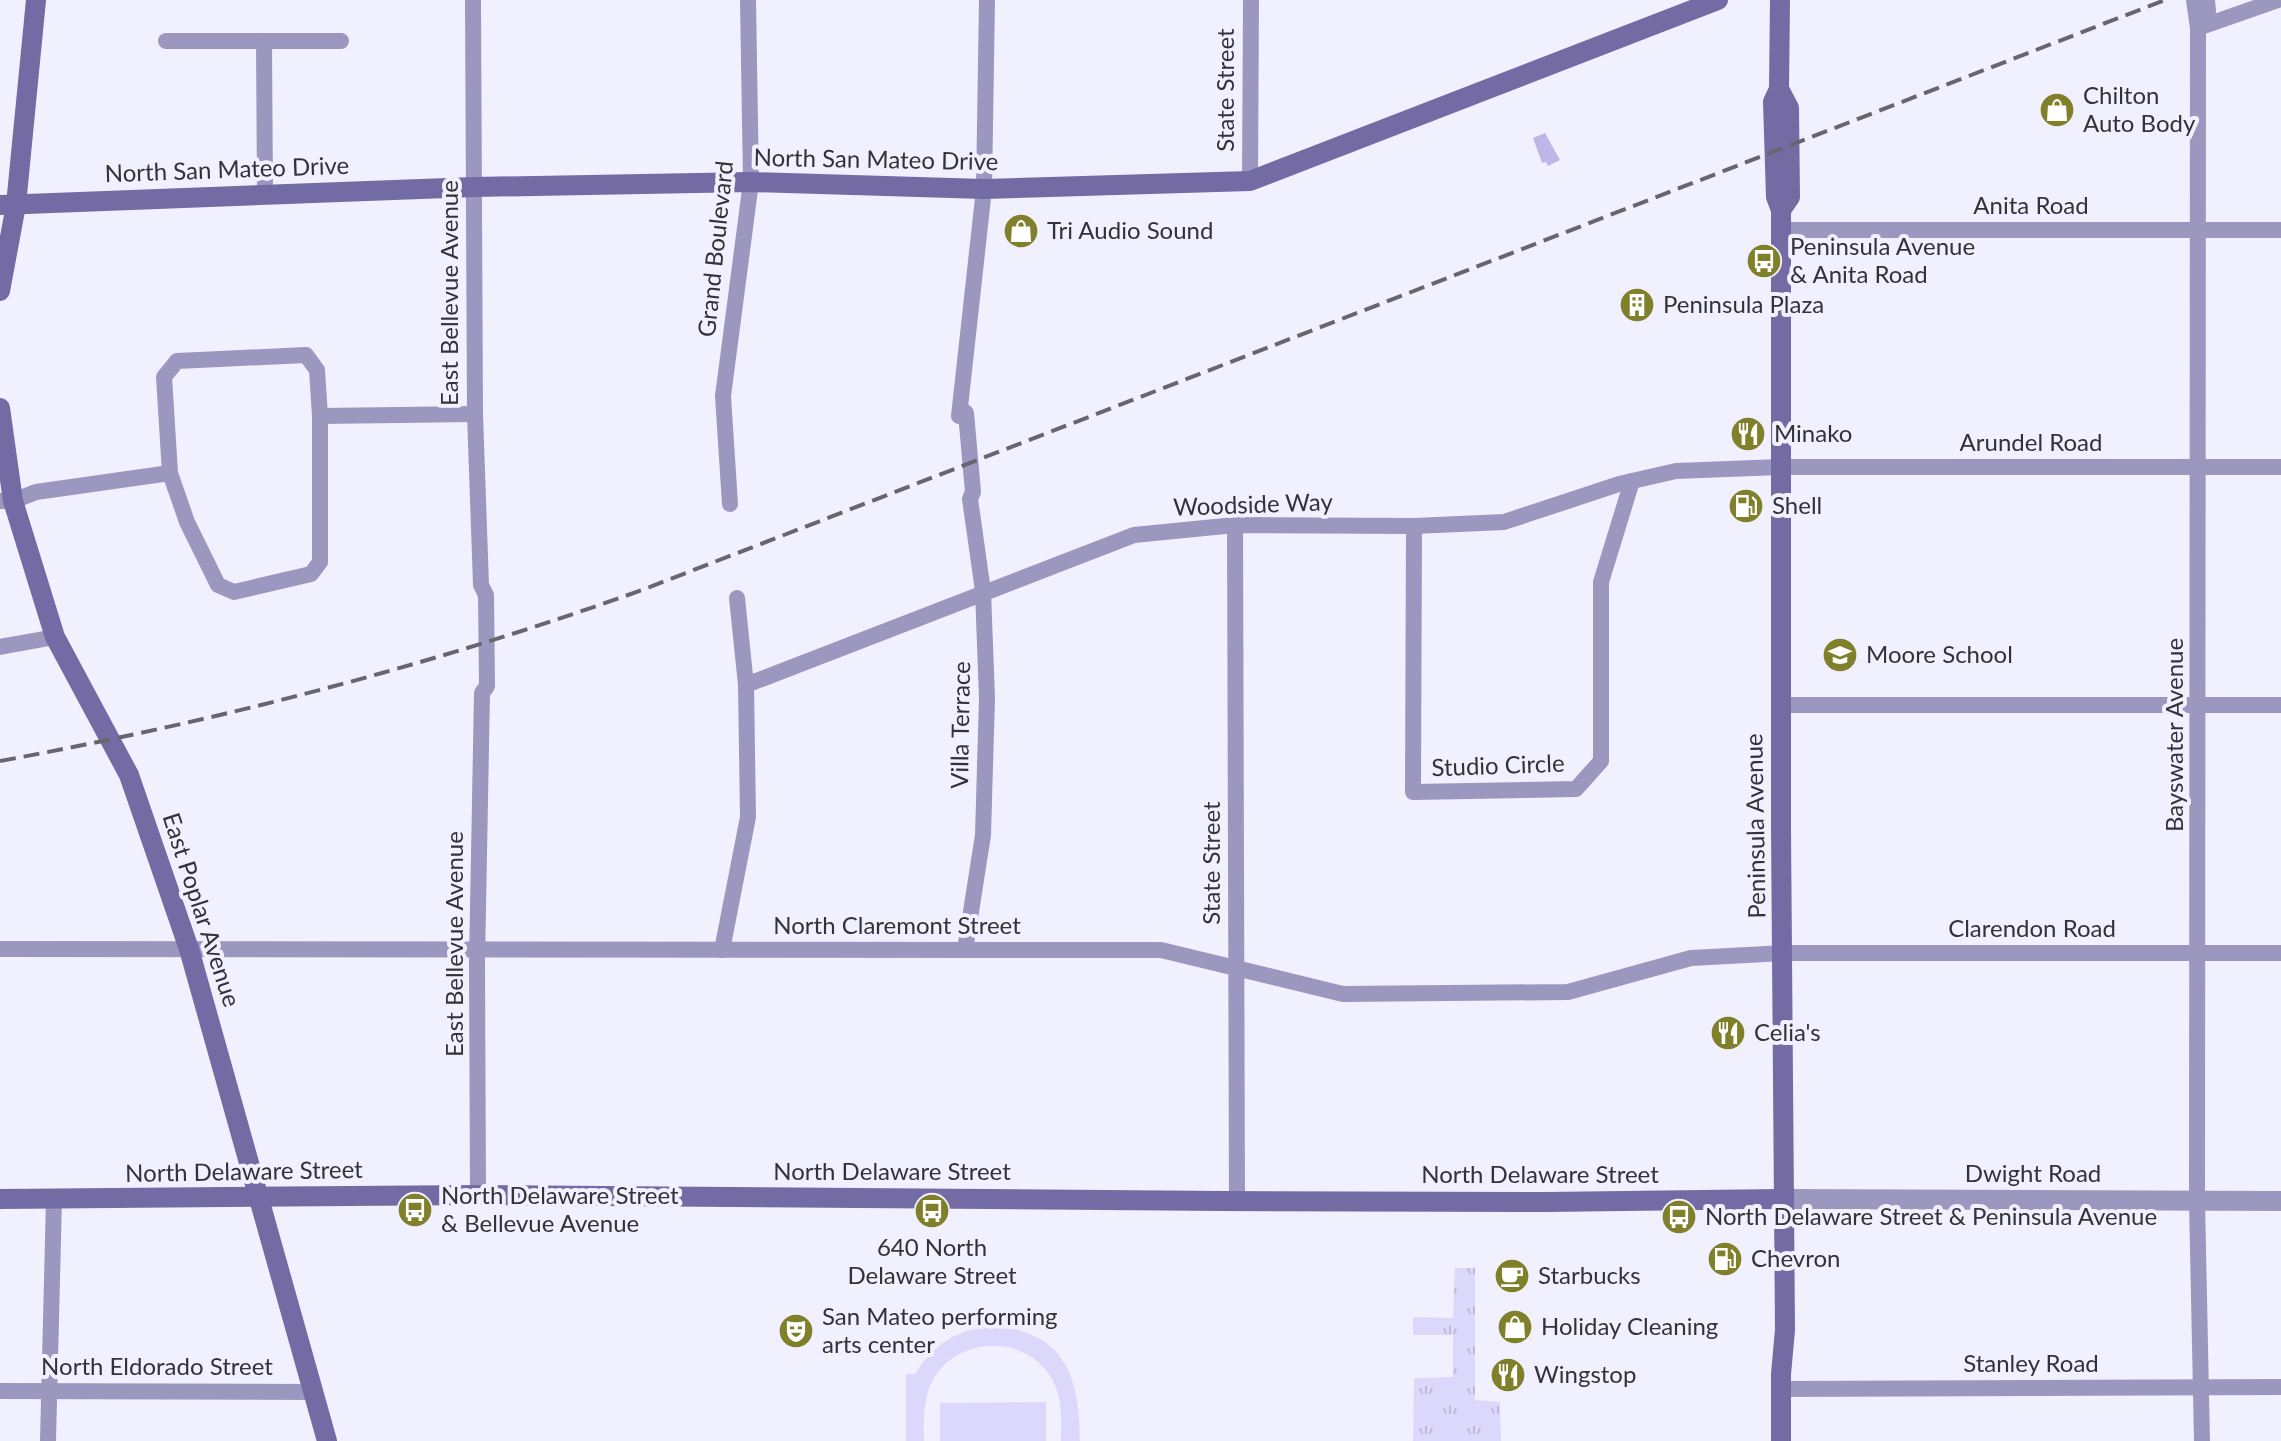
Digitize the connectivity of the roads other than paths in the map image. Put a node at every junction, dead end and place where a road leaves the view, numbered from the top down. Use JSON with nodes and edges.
{"nodes":[{"id":1,"x":36,"y":0,"type":"edge"},
{"id":2,"x":473,"y":0,"type":"edge"},
{"id":3,"x":748,"y":0,"type":"edge"},
{"id":4,"x":987,"y":0,"type":"edge"},
{"id":5,"x":1251,"y":0,"type":"edge"},
{"id":6,"x":1718,"y":0,"type":"edge"},
{"id":7,"x":1780,"y":0,"type":"edge"},
{"id":8,"x":2194,"y":0,"type":"edge"},
{"id":9,"x":2207,"y":0,"type":"edge"},
{"id":10,"x":2278,"y":0,"type":"edge"},
{"id":11,"x":2198,"y":28,"type":"junction"},
{"id":12,"x":166,"y":41,"type":"dead end"},
{"id":13,"x":264,"y":41,"type":"junction"},
{"id":14,"x":341,"y":41,"type":"dead end"},
{"id":15,"x":1250,"y":181,"type":"junction"},
{"id":16,"x":751,"y":182,"type":"junction"},
{"id":17,"x":474,"y":187,"type":"junction"},
{"id":18,"x":984,"y":189,"type":"junction"},
{"id":19,"x":265,"y":194,"type":"junction"},
{"id":20,"x":8,"y":205,"type":"edge"},
{"id":21,"x":1781,"y":220,"type":"junction"},
{"id":22,"x":2198,"y":230,"type":"junction"},
{"id":23,"x":2281,"y":230,"type":"edge"},
{"id":24,"x":0,"y":291,"type":"edge"},
{"id":25,"x":0,"y":408,"type":"edge"},
{"id":26,"x":475,"y":414,"type":"junction"},
{"id":27,"x":320,"y":416,"type":"junction"},
{"id":28,"x":1781,"y":467,"type":"junction"},
{"id":29,"x":2200,"y":467,"type":"junction"},
{"id":30,"x":2281,"y":467,"type":"edge"},
{"id":31,"x":170,"y":473,"type":"junction"},
{"id":32,"x":1632,"y":481,"type":"junction"},
{"id":33,"x":7,"y":501,"type":"edge"},
{"id":34,"x":730,"y":504,"type":"dead end"},
{"id":35,"x":1235,"y":525,"type":"junction"},
{"id":36,"x":1414,"y":526,"type":"junction"},
{"id":37,"x":983,"y":591,"type":"junction"},
{"id":38,"x":737,"y":598,"type":"dead end"},
{"id":39,"x":55,"y":637,"type":"junction"},
{"id":40,"x":0,"y":647,"type":"edge"},
{"id":41,"x":746,"y":685,"type":"junction"},
{"id":42,"x":1781,"y":705,"type":"junction"},
{"id":43,"x":2281,"y":705,"type":"edge"},
{"id":44,"x":2199,"y":706,"type":"junction"},
{"id":45,"x":0,"y":949,"type":"edge"},
{"id":46,"x":189,"y":949,"type":"junction"},
{"id":47,"x":477,"y":949,"type":"junction"},
{"id":48,"x":722,"y":950,"type":"junction"},
{"id":49,"x":965,"y":950,"type":"junction"},
{"id":50,"x":1784,"y":953,"type":"junction"},
{"id":51,"x":2281,"y":953,"type":"edge"},
{"id":52,"x":2199,"y":954,"type":"junction"},
{"id":53,"x":1237,"y":967,"type":"junction"},
{"id":54,"x":478,"y":1195,"type":"junction"},
{"id":55,"x":261,"y":1198,"type":"junction"},
{"id":56,"x":0,"y":1199,"type":"edge"},
{"id":57,"x":54,"y":1199,"type":"junction"},
{"id":58,"x":1784,"y":1199,"type":"junction"},
{"id":59,"x":1237,"y":1201,"type":"junction"},
{"id":60,"x":2197,"y":1201,"type":"junction"},
{"id":61,"x":2281,"y":1201,"type":"edge"},
{"id":62,"x":2203,"y":1387,"type":"junction"},
{"id":63,"x":2281,"y":1387,"type":"edge"},
{"id":64,"x":1781,"y":1389,"type":"junction"},
{"id":65,"x":0,"y":1391,"type":"edge"},
{"id":66,"x":48,"y":1391,"type":"junction"},
{"id":67,"x":314,"y":1392,"type":"junction"},
{"id":68,"x":48,"y":1441,"type":"edge"},
{"id":69,"x":327,"y":1441,"type":"edge"},
{"id":70,"x":1781,"y":1441,"type":"edge"},
{"id":71,"x":2202,"y":1441,"type":"edge"}],
"edges":[{"from":1,"to":20,"type":"main road"},
{"from":2,"to":17,"type":"street","name":"East Bellevue Avenue"},
{"from":3,"to":16,"type":"street","name":"Grand Boulevard"},
{"from":4,"to":18,"type":"street","name":"Villa Terrace"},
{"from":5,"to":15,"type":"street","name":"State Street"},
{"from":6,"to":15,"type":"main road","name":"North San Mateo Drive"},
{"from":7,"to":21,"type":"main road","name":"Peninsula Avenue"},
{"from":8,"to":11,"type":"street","name":"Bayswater Avenue"},
{"from":9,"to":11,"type":"street","name":"Bayswater Avenue"},
{"from":10,"to":11,"type":"street"},
{"from":11,"to":22,"type":"street","name":"Bayswater Avenue"},
{"from":12,"to":13,"type":"street"},
{"from":13,"to":14,"type":"street"},
{"from":13,"to":19,"type":"street"},
{"from":15,"to":18,"type":"main road","name":"North San Mateo Drive"},
{"from":16,"to":17,"type":"main road","name":"North San Mateo Drive"},
{"from":16,"to":18,"type":"main road","name":"North San Mateo Drive"},
{"from":16,"to":34,"type":"street","name":"Grand Boulevard"},
{"from":17,"to":19,"type":"main road","name":"North San Mateo Drive"},
{"from":17,"to":26,"type":"street","name":"East Bellevue Avenue"},
{"from":18,"to":37,"type":"street","name":"Villa Terrace"},
{"from":19,"to":20,"type":"main road","name":"North San Mateo Drive"},
{"from":20,"to":24,"type":"main road"},
{"from":21,"to":22,"type":"street","name":"Anita Road"},
{"from":21,"to":28,"type":"main road","name":"Peninsula Avenue"},
{"from":22,"to":23,"type":"street","name":"Anita Road"},
{"from":22,"to":29,"type":"street","name":"Bayswater Avenue"},
{"from":25,"to":33,"type":"main road","name":"East Poplar Avenue"},
{"from":26,"to":27,"type":"street"},
{"from":26,"to":47,"type":"street","name":"East Bellevue Avenue"},
{"from":27,"to":31,"type":"street"},
{"from":27,"to":31,"type":"street"},
{"from":28,"to":29,"type":"street","name":"Arundel Road"},
{"from":28,"to":32,"type":"street","name":"Woodside Way"},
{"from":28,"to":42,"type":"main road","name":"Peninsula Avenue"},
{"from":29,"to":30,"type":"street","name":"Arundel Road"},
{"from":29,"to":44,"type":"street","name":"Bayswater Avenue"},
{"from":31,"to":33,"type":"street"},
{"from":32,"to":36,"type":"street","name":"Woodside Way"},
{"from":32,"to":36,"type":"street","name":"Studio Circle"},
{"from":33,"to":39,"type":"main road","name":"East Poplar Avenue"},
{"from":35,"to":36,"type":"street","name":"Woodside Way"},
{"from":35,"to":37,"type":"street","name":"Woodside Way"},
{"from":35,"to":53,"type":"street","name":"State Street"},
{"from":37,"to":41,"type":"street","name":"Woodside Way"},
{"from":37,"to":49,"type":"street","name":"Villa Terrace"},
{"from":38,"to":41,"type":"street"},
{"from":39,"to":40,"type":"street"},
{"from":39,"to":46,"type":"main road","name":"East Poplar Avenue"},
{"from":41,"to":48,"type":"street"},
{"from":42,"to":44,"type":"street"},
{"from":42,"to":50,"type":"main road","name":"Peninsula Avenue"},
{"from":43,"to":44,"type":"street"},
{"from":44,"to":52,"type":"street","name":"Bayswater Avenue"},
{"from":45,"to":46,"type":"street","name":"North Claremont Street"},
{"from":46,"to":47,"type":"street","name":"North Claremont Street"},
{"from":46,"to":55,"type":"main road","name":"East Poplar Avenue"},
{"from":47,"to":48,"type":"street","name":"North Claremont Street"},
{"from":47,"to":54,"type":"street","name":"East Bellevue Avenue"},
{"from":48,"to":49,"type":"street","name":"North Claremont Street"},
{"from":49,"to":53,"type":"street","name":"North Claremont Street"},
{"from":50,"to":52,"type":"street","name":"Clarendon Road"},
{"from":50,"to":53,"type":"street","name":"North Claremont Street"},
{"from":50,"to":58,"type":"main road","name":"Peninsula Avenue"},
{"from":51,"to":52,"type":"street","name":"Clarendon Road"},
{"from":52,"to":60,"type":"street","name":"Bayswater Avenue"},
{"from":53,"to":59,"type":"street","name":"State Street"},
{"from":54,"to":55,"type":"main road","name":"North Delaware Street"},
{"from":54,"to":59,"type":"main road","name":"North Delaware Street"},
{"from":55,"to":57,"type":"main road","name":"North Delaware Street"},
{"from":55,"to":67,"type":"main road","name":"East Poplar Avenue"},
{"from":56,"to":57,"type":"main road","name":"North Delaware Street"},
{"from":57,"to":66,"type":"street"},
{"from":58,"to":59,"type":"main road","name":"North Delaware Street"},
{"from":58,"to":60,"type":"street","name":"Dwight Road"},
{"from":58,"to":64,"type":"main road","name":"Peninsula Avenue"},
{"from":60,"to":61,"type":"street","name":"Dwight Road"},
{"from":60,"to":62,"type":"street","name":"Bayswater Avenue"},
{"from":62,"to":63,"type":"street","name":"Stanley Road"},
{"from":62,"to":64,"type":"street","name":"Stanley Road"},
{"from":62,"to":71,"type":"street","name":"Bayswater Avenue"},
{"from":64,"to":70,"type":"main road","name":"Peninsula Avenue"},
{"from":65,"to":66,"type":"street","name":"North Eldorado Street"},
{"from":66,"to":67,"type":"street","name":"North Eldorado Street"},
{"from":66,"to":68,"type":"street"},
{"from":67,"to":69,"type":"main road","name":"East Poplar Avenue"}]}
